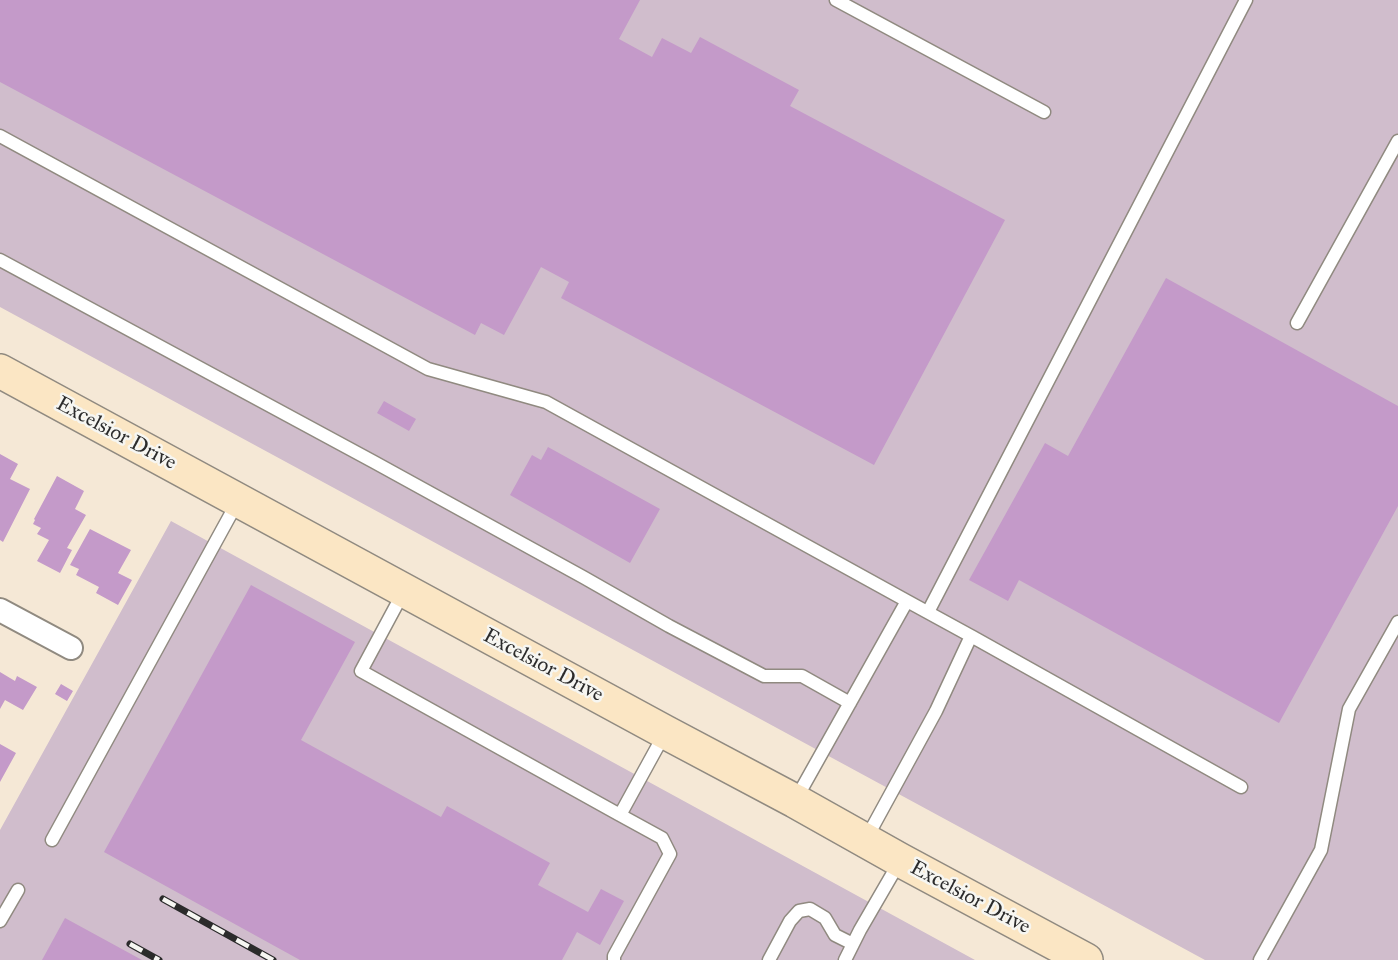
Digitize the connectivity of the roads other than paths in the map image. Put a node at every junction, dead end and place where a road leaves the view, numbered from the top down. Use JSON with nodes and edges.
{"nodes":[{"id":1,"x":836,"y":0,"type":"edge"},
{"id":2,"x":1246,"y":0,"type":"edge"},
{"id":3,"x":1044,"y":112,"type":"dead end"},
{"id":4,"x":0,"y":136,"type":"edge"},
{"id":5,"x":1398,"y":141,"type":"edge"},
{"id":6,"x":0,"y":260,"type":"edge"},
{"id":7,"x":1297,"y":323,"type":"dead end"},
{"id":8,"x":0,"y":371,"type":"edge"},
{"id":9,"x":238,"y":500,"type":"junction"},
{"id":10,"x":404,"y":591,"type":"junction"},
{"id":11,"x":907,"y":601,"type":"junction"},
{"id":12,"x":0,"y":610,"type":"edge"},
{"id":13,"x":928,"y":612,"type":"junction"},
{"id":14,"x":1398,"y":622,"type":"edge"},
{"id":15,"x":971,"y":636,"type":"junction"},
{"id":16,"x":70,"y":648,"type":"dead end"},
{"id":17,"x":850,"y":703,"type":"junction"},
{"id":18,"x":665,"y":732,"type":"junction"},
{"id":19,"x":1241,"y":787,"type":"dead end"},
{"id":20,"x":795,"y":801,"type":"junction"},
{"id":21,"x":620,"y":815,"type":"junction"},
{"id":22,"x":52,"y":840,"type":"dead end"},
{"id":23,"x":866,"y":840,"type":"junction"},
{"id":24,"x":900,"y":860,"type":"junction"},
{"id":25,"x":18,"y":890,"type":"dead end"},
{"id":26,"x":0,"y":921,"type":"edge"},
{"id":27,"x":853,"y":944,"type":"junction"},
{"id":28,"x":614,"y":960,"type":"edge"},
{"id":29,"x":769,"y":960,"type":"edge"},
{"id":30,"x":845,"y":960,"type":"edge"},
{"id":31,"x":1086,"y":960,"type":"edge"},
{"id":32,"x":1260,"y":960,"type":"edge"}],
"edges":[{"from":1,"to":3,"type":"lane"},
{"from":2,"to":13,"type":"lane"},
{"from":4,"to":11,"type":"lane"},
{"from":5,"to":7,"type":"lane"},
{"from":6,"to":17,"type":"lane"},
{"from":8,"to":9,"type":"main road","name":"Excelsior Drive"},
{"from":9,"to":10,"type":"main road","name":"Excelsior Drive"},
{"from":9,"to":22,"type":"lane"},
{"from":10,"to":18,"type":"main road","name":"Excelsior Drive"},
{"from":10,"to":21,"type":"lane"},
{"from":11,"to":13,"type":"lane"},
{"from":11,"to":17,"type":"lane"},
{"from":12,"to":16,"type":"street"},
{"from":13,"to":15,"type":"lane"},
{"from":14,"to":32,"type":"lane"},
{"from":15,"to":19,"type":"lane"},
{"from":15,"to":23,"type":"lane"},
{"from":17,"to":20,"type":"lane"},
{"from":18,"to":20,"type":"main road","name":"Excelsior Drive"},
{"from":18,"to":21,"type":"lane"},
{"from":20,"to":23,"type":"main road","name":"Excelsior Drive"},
{"from":21,"to":28,"type":"lane"},
{"from":23,"to":24,"type":"main road","name":"Excelsior Drive"},
{"from":24,"to":27,"type":"lane"},
{"from":24,"to":31,"type":"main road","name":"Excelsior Drive"},
{"from":25,"to":26,"type":"lane"},
{"from":27,"to":29,"type":"lane"},
{"from":27,"to":30,"type":"lane"}]}
